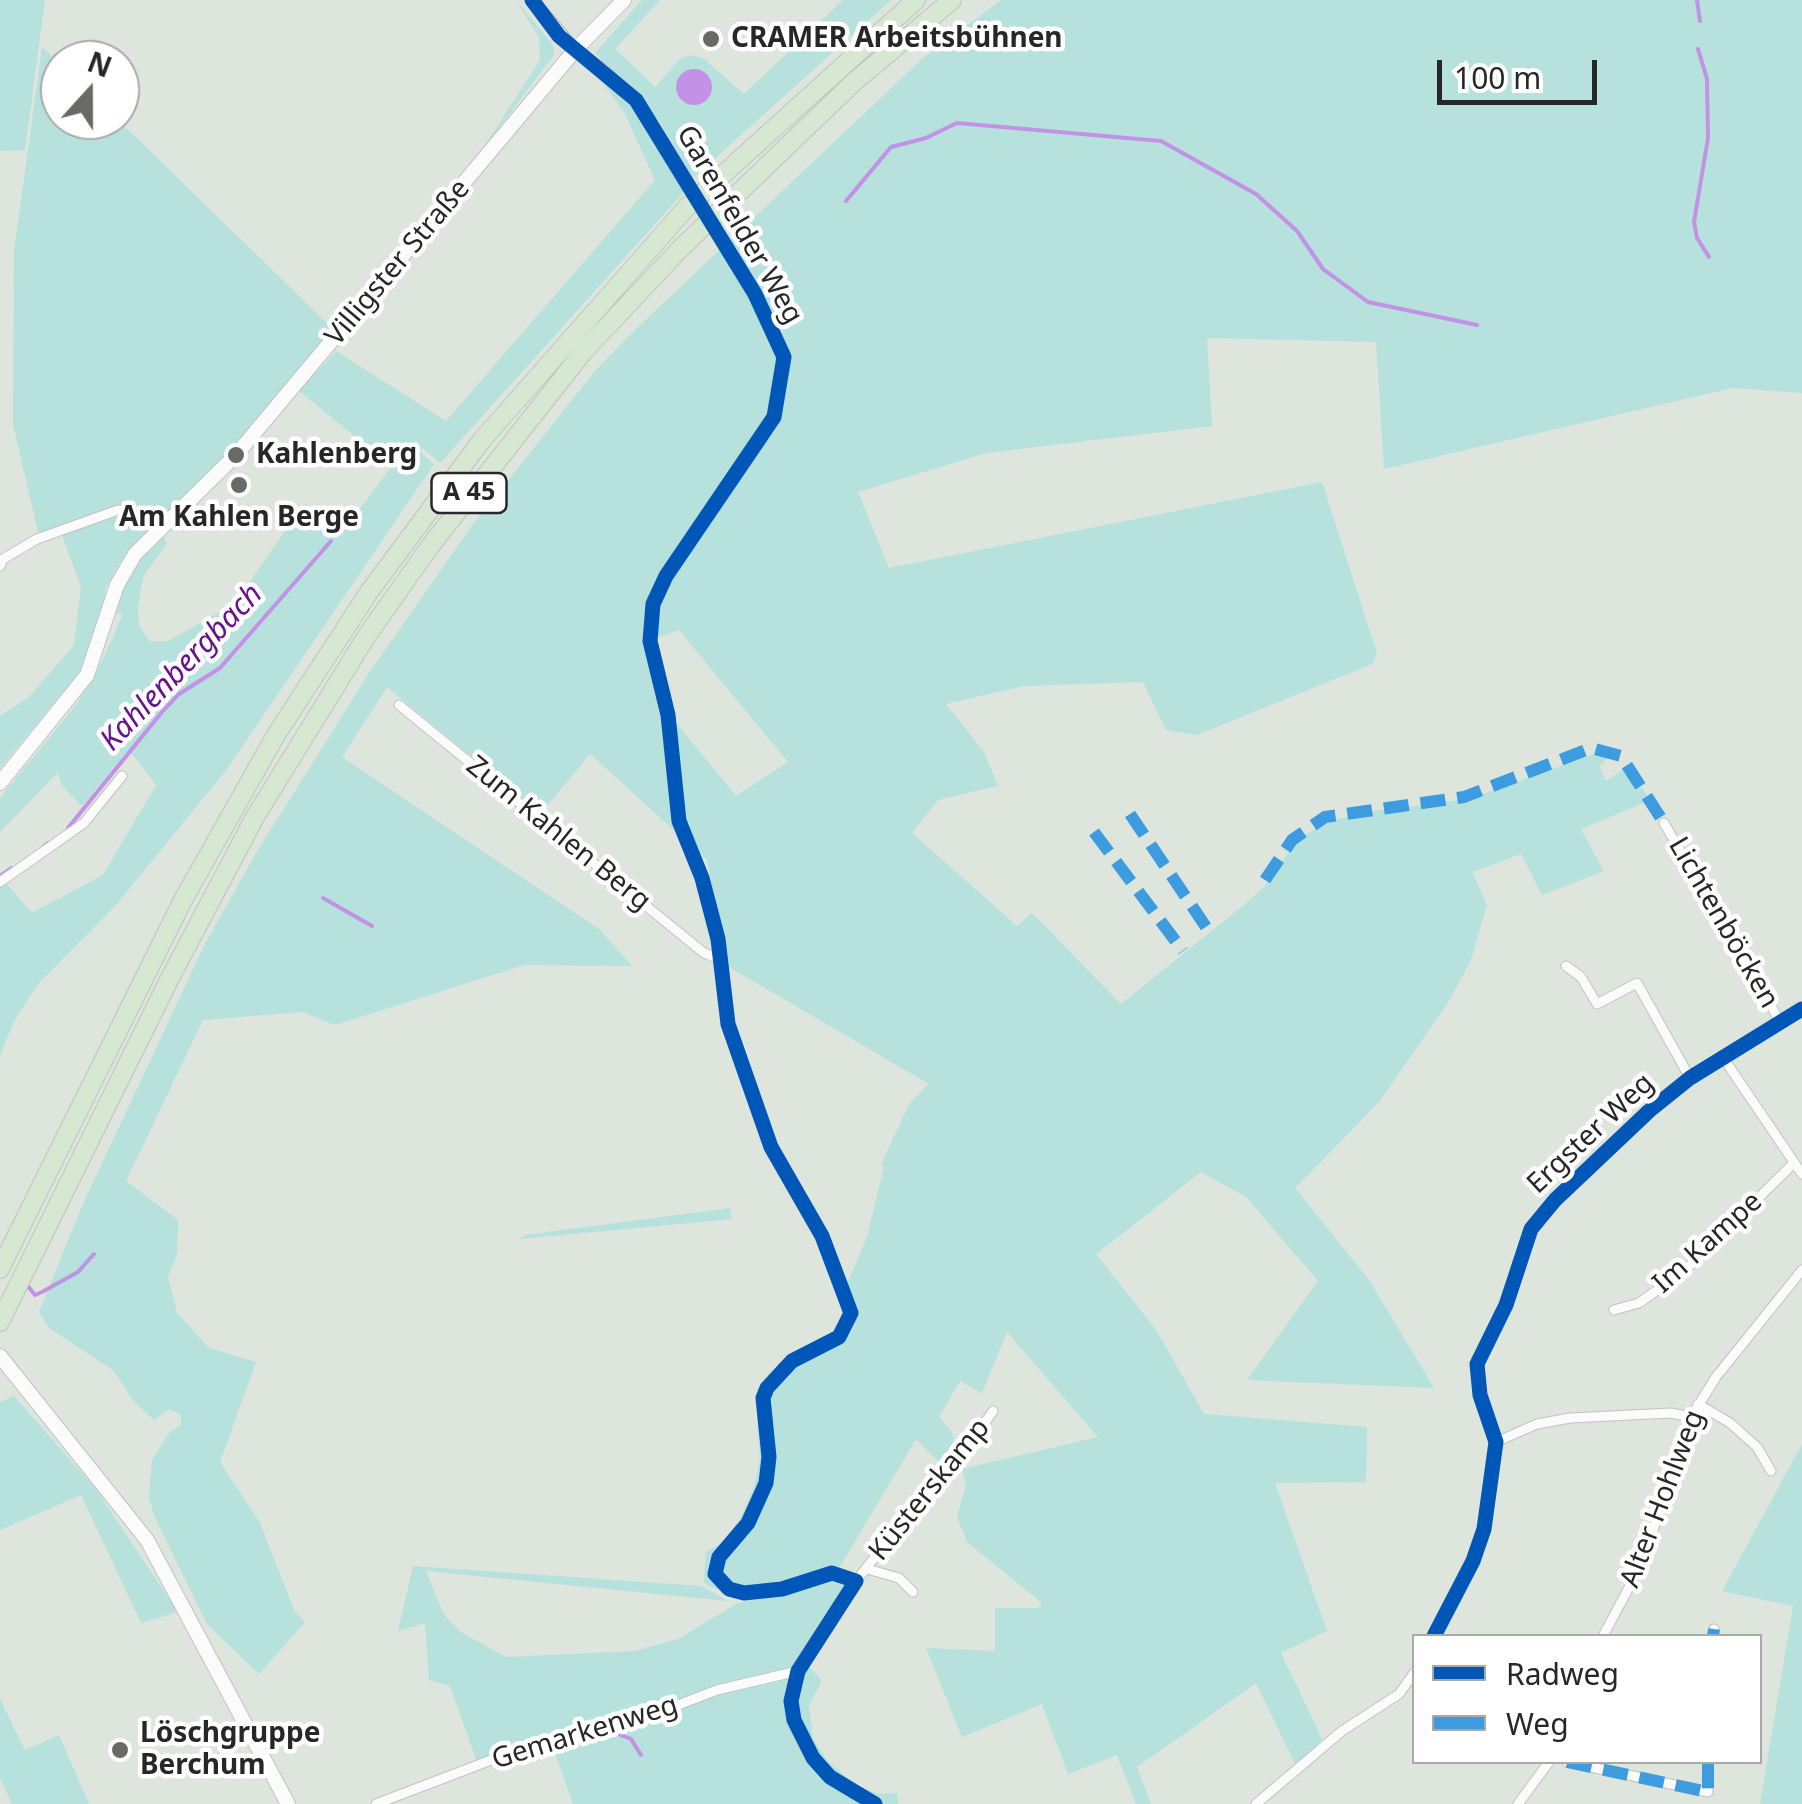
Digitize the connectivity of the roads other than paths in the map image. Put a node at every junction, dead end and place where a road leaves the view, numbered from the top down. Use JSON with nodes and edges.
{"nodes":[{"id":1,"x":532,"y":0,"type":"edge"},
{"id":2,"x":624,"y":0,"type":"edge"},
{"id":3,"x":916,"y":0,"type":"edge"},
{"id":4,"x":952,"y":0,"type":"edge"},
{"id":5,"x":575,"y":50,"type":"junction"},
{"id":6,"x":168,"y":522,"type":"junction"},
{"id":7,"x":0,"y":566,"type":"edge"},
{"id":8,"x":399,"y":706,"type":"dead end"},
{"id":9,"x":122,"y":776,"type":"dead end"},
{"id":10,"x":0,"y":782,"type":"edge"},
{"id":11,"x":1664,"y":823,"type":"dead end"},
{"id":12,"x":0,"y":882,"type":"edge"},
{"id":13,"x":719,"y":959,"type":"junction"},
{"id":14,"x":1566,"y":966,"type":"dead end"},
{"id":15,"x":1802,"y":1009,"type":"edge"},
{"id":16,"x":1781,"y":1023,"type":"junction"},
{"id":17,"x":1724,"y":1058,"type":"junction"},
{"id":18,"x":1690,"y":1078,"type":"junction"},
{"id":19,"x":1794,"y":1164,"type":"junction"},
{"id":20,"x":1802,"y":1174,"type":"edge"},
{"id":21,"x":0,"y":1270,"type":"edge"},
{"id":22,"x":1802,"y":1270,"type":"edge"},
{"id":23,"x":1614,"y":1310,"type":"dead end"},
{"id":24,"x":0,"y":1322,"type":"edge"},
{"id":25,"x":0,"y":1356,"type":"edge"},
{"id":26,"x":1698,"y":1404,"type":"junction"},
{"id":27,"x":993,"y":1411,"type":"dead end"},
{"id":28,"x":1691,"y":1417,"type":"junction"},
{"id":29,"x":1496,"y":1442,"type":"junction"},
{"id":30,"x":1771,"y":1472,"type":"dead end"},
{"id":31,"x":867,"y":1569,"type":"junction"},
{"id":32,"x":856,"y":1581,"type":"junction"},
{"id":33,"x":913,"y":1592,"type":"dead end"},
{"id":34,"x":1435,"y":1634,"type":"edge"},
{"id":35,"x":1605,"y":1634,"type":"edge"},
{"id":36,"x":798,"y":1671,"type":"junction"},
{"id":37,"x":1412,"y":1676,"type":"edge"},
{"id":38,"x":1548,"y":1764,"type":"edge"},
{"id":39,"x":1576,"y":1764,"type":"edge"},
{"id":40,"x":1708,"y":1764,"type":"edge"},
{"id":41,"x":288,"y":1804,"type":"edge"},
{"id":42,"x":376,"y":1804,"type":"edge"},
{"id":43,"x":875,"y":1804,"type":"edge"},
{"id":44,"x":1256,"y":1804,"type":"edge"},
{"id":45,"x":1518,"y":1804,"type":"edge"}],
"edges":[{"from":1,"to":5,"type":"street"},
{"from":2,"to":5,"type":"main road","name":"Villigster Straße"},
{"from":3,"to":21,"type":"highway","number":"A 45"},
{"from":4,"to":24,"type":"highway","number":"A 45"},
{"from":5,"to":6,"type":"main road","name":"Villigster Straße"},
{"from":5,"to":13,"type":"street","name":"Garenfelder Weg","bridge":true},
{"from":6,"to":7,"type":"street"},
{"from":6,"to":10,"type":"main road","name":"Villigster Straße"},
{"from":8,"to":13,"type":"street","name":"Zum Kahlen Berg"},
{"from":9,"to":12,"type":"street"},
{"from":11,"to":16,"type":"street","name":"Lichtenböcken"},
{"from":13,"to":32,"type":"street","name":"Garenfelder Weg"},
{"from":14,"to":18,"type":"street","name":"Ergster Weg"},
{"from":15,"to":16,"type":"street","name":"Ergster Weg"},
{"from":16,"to":17,"type":"street","name":"Ergster Weg"},
{"from":17,"to":18,"type":"street","name":"Ergster Weg"},
{"from":17,"to":19,"type":"street"},
{"from":18,"to":29,"type":"street","name":"Ergster Weg"},
{"from":19,"to":20,"type":"street"},
{"from":19,"to":23,"type":"street","name":"Im Kampe"},
{"from":22,"to":26,"type":"street","name":"Alter Hohlweg"},
{"from":25,"to":41,"type":"main road"},
{"from":26,"to":28,"type":"street","name":"Alter Hohlweg"},
{"from":26,"to":30,"type":"street"},
{"from":27,"to":31,"type":"street","name":"Küsterskamp"},
{"from":28,"to":29,"type":"street"},
{"from":28,"to":35,"type":"street","name":"Alter Hohlweg"},
{"from":29,"to":34,"type":"street","name":"Ergster Weg"},
{"from":31,"to":32,"type":"street","name":"Küsterskamp"},
{"from":31,"to":33,"type":"street","name":"Küsterskamp"},
{"from":32,"to":36,"type":"street"},
{"from":36,"to":42,"type":"street","name":"Gemarkenweg"},
{"from":36,"to":43,"type":"street"},
{"from":37,"to":44,"type":"street"},
{"from":38,"to":45,"type":"street"},
{"from":39,"to":40,"type":"street"}]}
